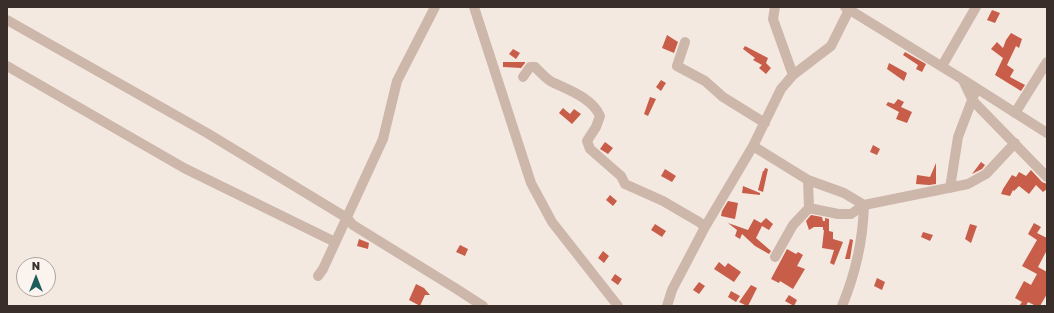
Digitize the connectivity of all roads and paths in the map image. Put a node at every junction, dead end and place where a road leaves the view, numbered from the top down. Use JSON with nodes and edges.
{"nodes":[{"id":1,"x":435,"y":7,"type":"edge"},
{"id":2,"x":474,"y":7,"type":"edge"},
{"id":3,"x":775,"y":7,"type":"edge"},
{"id":4,"x":976,"y":7,"type":"edge"},
{"id":5,"x":847,"y":8,"type":"edge"},
{"id":6,"x":7,"y":20,"type":"edge"},
{"id":7,"x":685,"y":42,"type":"dead end"},
{"id":8,"x":1047,"y":62,"type":"edge"},
{"id":9,"x":7,"y":66,"type":"edge"},
{"id":10,"x":942,"y":66,"type":"junction"},
{"id":11,"x":793,"y":75,"type":"junction"},
{"id":12,"x":523,"y":77,"type":"dead end"},
{"id":13,"x":962,"y":79,"type":"junction"},
{"id":14,"x":976,"y":88,"type":"junction"},
{"id":15,"x":973,"y":101,"type":"junction"},
{"id":16,"x":1015,"y":112,"type":"junction"},
{"id":17,"x":764,"y":123,"type":"junction"},
{"id":18,"x":1047,"y":133,"type":"edge"},
{"id":19,"x":1015,"y":143,"type":"junction"},
{"id":20,"x":752,"y":146,"type":"junction"},
{"id":21,"x":1047,"y":177,"type":"edge"},
{"id":22,"x":808,"y":180,"type":"junction"},
{"id":23,"x":950,"y":188,"type":"junction"},
{"id":24,"x":864,"y":205,"type":"junction"},
{"id":25,"x":809,"y":208,"type":"junction"},
{"id":26,"x":347,"y":218,"type":"junction"},
{"id":27,"x":704,"y":227,"type":"junction"},
{"id":28,"x":335,"y":242,"type":"junction"},
{"id":29,"x":775,"y":257,"type":"dead end"},
{"id":30,"x":318,"y":276,"type":"dead end"},
{"id":31,"x":483,"y":306,"type":"edge"},
{"id":32,"x":618,"y":306,"type":"edge"},
{"id":33,"x":667,"y":306,"type":"edge"},
{"id":34,"x":842,"y":306,"type":"edge"}],
"edges":[{"from":1,"to":26,"type":"street"},
{"from":2,"to":32,"type":"street"},
{"from":3,"to":11,"type":"street"},
{"from":4,"to":10,"type":"street"},
{"from":5,"to":10,"type":"street"},
{"from":5,"to":11,"type":"street"},
{"from":6,"to":26,"type":"street"},
{"from":7,"to":17,"type":"street"},
{"from":8,"to":16,"type":"street"},
{"from":9,"to":28,"type":"street"},
{"from":10,"to":13,"type":"street"},
{"from":11,"to":17,"type":"street"},
{"from":12,"to":27,"type":"street"},
{"from":13,"to":14,"type":"street"},
{"from":13,"to":15,"type":"street"},
{"from":14,"to":15,"type":"street"},
{"from":14,"to":16,"type":"street"},
{"from":15,"to":19,"type":"street"},
{"from":15,"to":23,"type":"street"},
{"from":16,"to":18,"type":"street"},
{"from":17,"to":20,"type":"street"},
{"from":19,"to":21,"type":"street"},
{"from":19,"to":23,"type":"street"},
{"from":20,"to":22,"type":"street"},
{"from":20,"to":27,"type":"street"},
{"from":22,"to":24,"type":"street"},
{"from":22,"to":25,"type":"street"},
{"from":23,"to":24,"type":"street"},
{"from":24,"to":25,"type":"street"},
{"from":24,"to":34,"type":"street"},
{"from":25,"to":29,"type":"street"},
{"from":26,"to":28,"type":"street"},
{"from":26,"to":31,"type":"street"},
{"from":27,"to":33,"type":"street"},
{"from":28,"to":30,"type":"street"}]}
